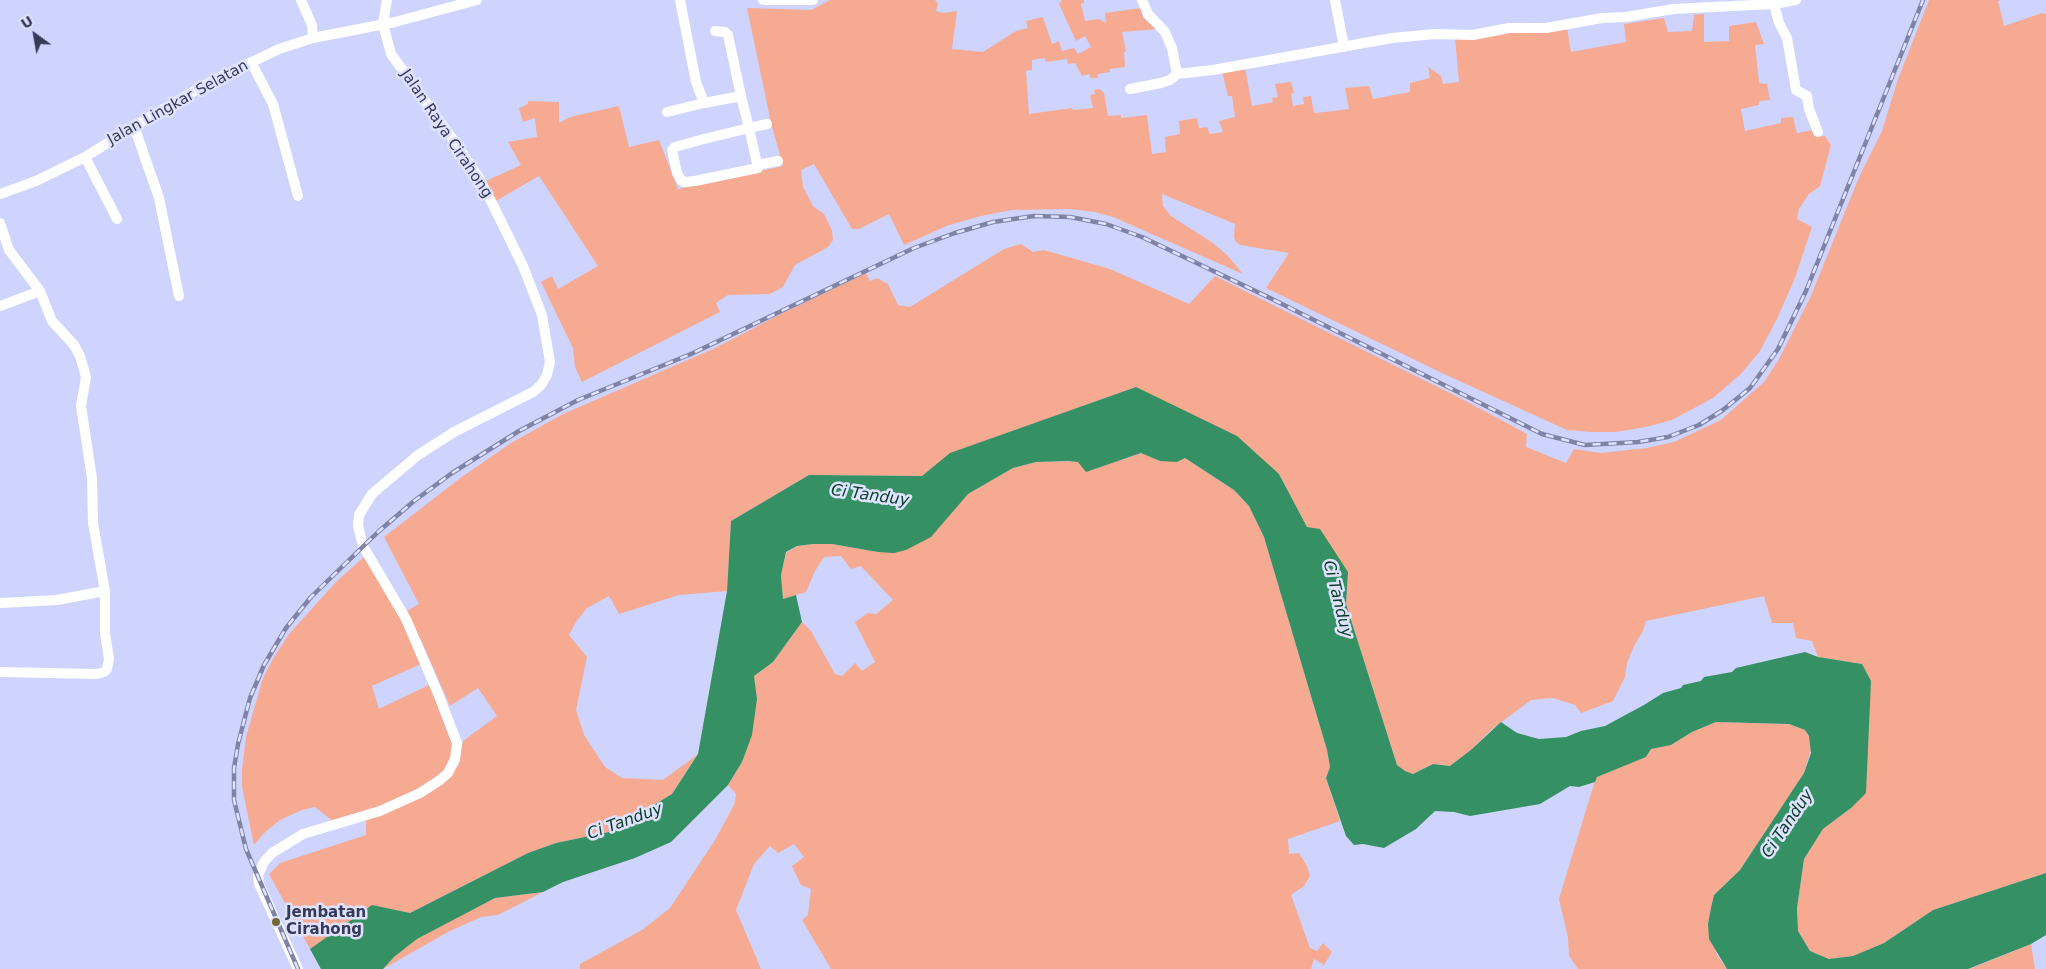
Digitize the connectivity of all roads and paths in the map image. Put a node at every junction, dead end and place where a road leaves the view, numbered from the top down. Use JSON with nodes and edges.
{"nodes":[{"id":1,"x":302,"y":0,"type":"edge"},
{"id":2,"x":387,"y":0,"type":"edge"},
{"id":3,"x":477,"y":0,"type":"edge"},
{"id":4,"x":680,"y":0,"type":"edge"},
{"id":5,"x":763,"y":0,"type":"edge"},
{"id":6,"x":813,"y":0,"type":"edge"},
{"id":7,"x":1142,"y":0,"type":"edge"},
{"id":8,"x":1335,"y":0,"type":"edge"},
{"id":9,"x":1796,"y":0,"type":"edge"},
{"id":10,"x":1774,"y":4,"type":"junction"},
{"id":11,"x":384,"y":24,"type":"junction"},
{"id":12,"x":715,"y":31,"type":"dead end"},
{"id":13,"x":313,"y":38,"type":"junction"},
{"id":14,"x":1344,"y":47,"type":"junction"},
{"id":15,"x":251,"y":62,"type":"junction"},
{"id":16,"x":1177,"y":74,"type":"junction"},
{"id":17,"x":1130,"y":89,"type":"dead end"},
{"id":18,"x":741,"y":96,"type":"junction"},
{"id":19,"x":704,"y":103,"type":"junction"},
{"id":20,"x":667,"y":112,"type":"dead end"},
{"id":21,"x":767,"y":124,"type":"dead end"},
{"id":22,"x":134,"y":126,"type":"junction"},
{"id":23,"x":749,"y":128,"type":"junction"},
{"id":24,"x":1818,"y":132,"type":"dead end"},
{"id":25,"x":85,"y":157,"type":"junction"},
{"id":26,"x":778,"y":161,"type":"dead end"},
{"id":27,"x":757,"y":165,"type":"junction"},
{"id":28,"x":0,"y":194,"type":"edge"},
{"id":29,"x":298,"y":196,"type":"dead end"},
{"id":30,"x":117,"y":218,"type":"dead end"},
{"id":31,"x":0,"y":223,"type":"edge"},
{"id":32,"x":40,"y":291,"type":"junction"},
{"id":33,"x":179,"y":296,"type":"dead end"},
{"id":34,"x":0,"y":306,"type":"edge"},
{"id":35,"x":106,"y":591,"type":"junction"},
{"id":36,"x":0,"y":603,"type":"edge"},
{"id":37,"x":0,"y":672,"type":"edge"},
{"id":38,"x":298,"y":969,"type":"edge"}],
"edges":[{"from":1,"to":13,"type":"street"},
{"from":2,"to":11,"type":"street","name":"Jalan Raya Cirahong"},
{"from":3,"to":11,"type":"street","name":"Jalan Lingkar Selatan"},
{"from":4,"to":19,"type":"street"},
{"from":5,"to":6,"type":"street"},
{"from":7,"to":16,"type":"street"},
{"from":8,"to":14,"type":"street"},
{"from":9,"to":10,"type":"street"},
{"from":10,"to":14,"type":"street"},
{"from":10,"to":24,"type":"street"},
{"from":11,"to":13,"type":"street","name":"Jalan Lingkar Selatan"},
{"from":11,"to":38,"type":"street","name":"Jalan Raya Cirahong"},
{"from":12,"to":18,"type":"street"},
{"from":13,"to":15,"type":"street","name":"Jalan Lingkar Selatan"},
{"from":14,"to":16,"type":"street"},
{"from":15,"to":22,"type":"street","name":"Jalan Lingkar Selatan"},
{"from":15,"to":29,"type":"street"},
{"from":16,"to":17,"type":"street"},
{"from":18,"to":19,"type":"street"},
{"from":18,"to":23,"type":"street"},
{"from":19,"to":20,"type":"street"},
{"from":21,"to":23,"type":"street"},
{"from":22,"to":25,"type":"street","name":"Jalan Lingkar Selatan"},
{"from":22,"to":33,"type":"street"},
{"from":23,"to":27,"type":"street"},
{"from":23,"to":27,"type":"street"},
{"from":25,"to":28,"type":"street","name":"Jalan Lingkar Selatan"},
{"from":25,"to":30,"type":"street"},
{"from":26,"to":27,"type":"street"},
{"from":31,"to":32,"type":"street"},
{"from":32,"to":34,"type":"street"},
{"from":32,"to":35,"type":"street"},
{"from":35,"to":36,"type":"street"},
{"from":35,"to":37,"type":"street"}]}
